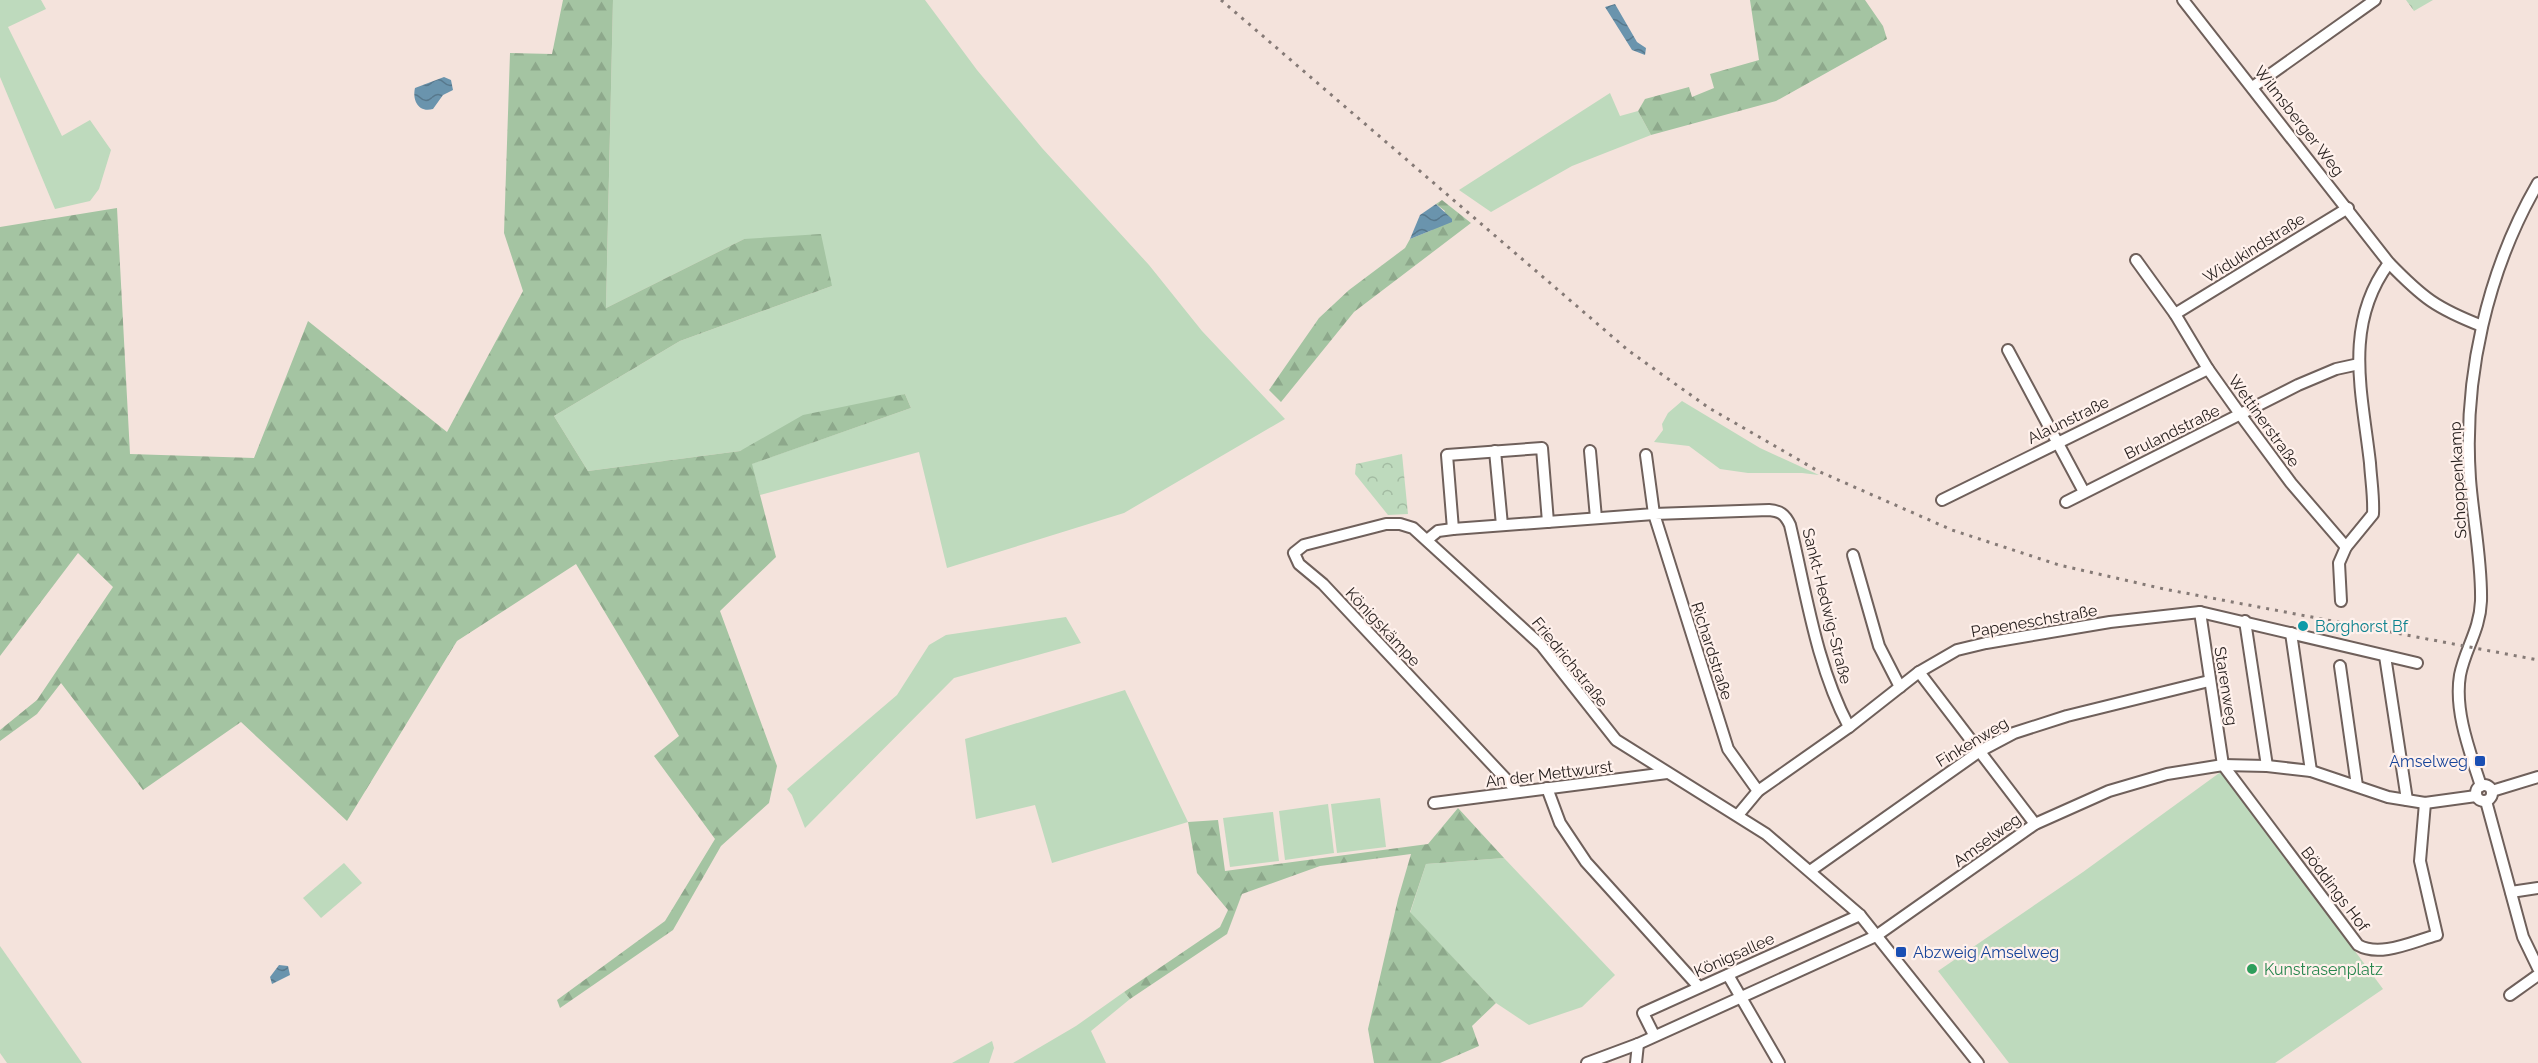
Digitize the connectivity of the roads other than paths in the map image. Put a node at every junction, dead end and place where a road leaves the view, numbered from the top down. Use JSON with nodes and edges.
{"nodes":[{"id":1,"x":2185,"y":0,"type":"edge"},
{"id":2,"x":2375,"y":0,"type":"edge"},
{"id":3,"x":2254,"y":86,"type":"junction"},
{"id":4,"x":2538,"y":183,"type":"edge"},
{"id":5,"x":2348,"y":208,"type":"junction"},
{"id":6,"x":2136,"y":260,"type":"dead end"},
{"id":7,"x":2389,"y":263,"type":"junction"},
{"id":8,"x":2175,"y":314,"type":"junction"},
{"id":9,"x":2482,"y":326,"type":"junction"},
{"id":10,"x":2008,"y":350,"type":"dead end"},
{"id":11,"x":2359,"y":364,"type":"junction"},
{"id":12,"x":2208,"y":369,"type":"junction"},
{"id":13,"x":2241,"y":415,"type":"junction"},
{"id":14,"x":2058,"y":441,"type":"junction"},
{"id":15,"x":1496,"y":451,"type":"junction"},
{"id":16,"x":1590,"y":451,"type":"dead end"},
{"id":17,"x":1646,"y":455,"type":"dead end"},
{"id":18,"x":2084,"y":492,"type":"junction"},
{"id":19,"x":1942,"y":500,"type":"dead end"},
{"id":20,"x":2066,"y":502,"type":"dead end"},
{"id":21,"x":1654,"y":514,"type":"junction"},
{"id":22,"x":1596,"y":518,"type":"junction"},
{"id":23,"x":1548,"y":522,"type":"junction"},
{"id":24,"x":1386,"y":524,"type":"joint"},
{"id":25,"x":1502,"y":525,"type":"junction"},
{"id":26,"x":1453,"y":529,"type":"junction"},
{"id":27,"x":1427,"y":540,"type":"junction"},
{"id":28,"x":2346,"y":547,"type":"junction"},
{"id":29,"x":1853,"y":555,"type":"dead end"},
{"id":30,"x":2341,"y":601,"type":"dead end"},
{"id":31,"x":2200,"y":612,"type":"junction"},
{"id":32,"x":2245,"y":621,"type":"junction"},
{"id":33,"x":2291,"y":633,"type":"junction"},
{"id":34,"x":2385,"y":656,"type":"junction"},
{"id":35,"x":2417,"y":663,"type":"dead end"},
{"id":36,"x":2340,"y":666,"type":"dead end"},
{"id":37,"x":1920,"y":672,"type":"junction"},
{"id":38,"x":2209,"y":681,"type":"junction"},
{"id":39,"x":1900,"y":687,"type":"junction"},
{"id":40,"x":1849,"y":727,"type":"junction"},
{"id":41,"x":1980,"y":751,"type":"junction"},
{"id":42,"x":2223,"y":765,"type":"junction"},
{"id":43,"x":2267,"y":766,"type":"junction"},
{"id":44,"x":2311,"y":771,"type":"junction"},
{"id":45,"x":1667,"y":773,"type":"junction"},
{"id":46,"x":2538,"y":777,"type":"edge"},
{"id":47,"x":2357,"y":786,"type":"junction"},
{"id":48,"x":1547,"y":788,"type":"junction"},
{"id":49,"x":1758,"y":791,"type":"junction"},
{"id":50,"x":1518,"y":792,"type":"junction"},
{"id":51,"x":2484,"y":793,"type":"junction"},
{"id":52,"x":2407,"y":800,"type":"junction"},
{"id":53,"x":1434,"y":803,"type":"dead end"},
{"id":54,"x":2425,"y":803,"type":"junction"},
{"id":55,"x":1738,"y":815,"type":"junction"},
{"id":56,"x":2035,"y":824,"type":"junction"},
{"id":57,"x":1810,"y":871,"type":"junction"},
{"id":58,"x":2538,"y":888,"type":"edge"},
{"id":59,"x":2511,"y":892,"type":"junction"},
{"id":60,"x":1860,"y":915,"type":"junction"},
{"id":61,"x":1876,"y":936,"type":"junction"},
{"id":62,"x":2538,"y":968,"type":"edge"},
{"id":63,"x":1728,"y":975,"type":"junction"},
{"id":64,"x":2538,"y":975,"type":"edge"},
{"id":65,"x":1699,"y":987,"type":"junction"},
{"id":66,"x":2510,"y":995,"type":"dead end"},
{"id":67,"x":1738,"y":997,"type":"junction"},
{"id":68,"x":1654,"y":1035,"type":"junction"},
{"id":69,"x":1638,"y":1044,"type":"junction"},
{"id":70,"x":1587,"y":1063,"type":"edge"},
{"id":71,"x":1636,"y":1063,"type":"edge"},
{"id":72,"x":1779,"y":1063,"type":"edge"},
{"id":73,"x":1978,"y":1063,"type":"edge"}],
"edges":[{"from":1,"to":3,"type":"street","name":"Wilmsberger Weg"},
{"from":2,"to":3,"type":"street"},
{"from":3,"to":5,"type":"street","name":"Wilmsberger Weg"},
{"from":4,"to":9,"type":"street","name":"Schoppenkamp"},
{"from":5,"to":7,"type":"street","name":"Wilmsberger Weg"},
{"from":5,"to":8,"type":"street","name":"Widukindstraße"},
{"from":6,"to":8,"type":"street","name":"Wettinerstraße"},
{"from":7,"to":9,"type":"street","name":"Wilmsberger Weg"},
{"from":7,"to":11,"type":"street"},
{"from":8,"to":12,"type":"street","name":"Wettinerstraße"},
{"from":9,"to":51,"type":"street","name":"Schoppenkamp"},
{"from":10,"to":14,"type":"street"},
{"from":11,"to":13,"type":"street","name":"Brulandstraße"},
{"from":11,"to":28,"type":"street"},
{"from":12,"to":13,"type":"street","name":"Wettinerstraße"},
{"from":12,"to":14,"type":"street","name":"Alaunstraße"},
{"from":13,"to":18,"type":"street","name":"Brulandstraße"},
{"from":13,"to":28,"type":"street","name":"Wettinerstraße"},
{"from":14,"to":18,"type":"street"},
{"from":14,"to":19,"type":"street","name":"Alaunstraße"},
{"from":15,"to":23,"type":"street"},
{"from":15,"to":25,"type":"street"},
{"from":15,"to":26,"type":"street"},
{"from":16,"to":22,"type":"street"},
{"from":17,"to":21,"type":"street","name":"Richardstraße"},
{"from":18,"to":20,"type":"street","name":"Brulandstraße"},
{"from":21,"to":22,"type":"street"},
{"from":21,"to":40,"type":"street","name":"Sankt-Hedwig-Straße"},
{"from":21,"to":49,"type":"street","name":"Richardstraße"},
{"from":22,"to":23,"type":"street"},
{"from":23,"to":25,"type":"street"},
{"from":24,"to":27,"type":"street","name":"Friedrichstraße"},
{"from":24,"to":50,"type":"street","name":"Königskämpe"},
{"from":25,"to":26,"type":"street"},
{"from":26,"to":27,"type":"street"},
{"from":27,"to":45,"type":"street","name":"Friedrichstraße"},
{"from":28,"to":30,"type":"street"},
{"from":29,"to":39,"type":"street"},
{"from":31,"to":32,"type":"street","name":"Papeneschstraße"},
{"from":31,"to":37,"type":"street","name":"Papeneschstraße"},
{"from":31,"to":38,"type":"street","name":"Starenweg"},
{"from":32,"to":33,"type":"street","name":"Papeneschstraße"},
{"from":32,"to":43,"type":"street"},
{"from":33,"to":34,"type":"street","name":"Papeneschstraße"},
{"from":33,"to":44,"type":"street"},
{"from":34,"to":35,"type":"street","name":"Papeneschstraße"},
{"from":34,"to":52,"type":"street"},
{"from":36,"to":47,"type":"street"},
{"from":37,"to":39,"type":"street","name":"Papeneschstraße"},
{"from":37,"to":41,"type":"street"},
{"from":38,"to":41,"type":"street","name":"Finkenweg"},
{"from":38,"to":42,"type":"street","name":"Starenweg"},
{"from":39,"to":40,"type":"street","name":"Papeneschstraße"},
{"from":40,"to":49,"type":"street","name":"Papeneschstraße"},
{"from":41,"to":56,"type":"street"},
{"from":41,"to":57,"type":"street","name":"Finkenweg"},
{"from":42,"to":43,"type":"street","name":"Amselweg"},
{"from":42,"to":54,"type":"street","name":"Böddings Hof"},
{"from":42,"to":56,"type":"street","name":"Amselweg"},
{"from":43,"to":44,"type":"street","name":"Amselweg"},
{"from":44,"to":47,"type":"street","name":"Amselweg"},
{"from":45,"to":48,"type":"street","name":"An der Mettwurst"},
{"from":45,"to":55,"type":"street","name":"Friedrichstraße"},
{"from":46,"to":51,"type":"street","name":"Amselweg"},
{"from":47,"to":52,"type":"street","name":"Amselweg"},
{"from":48,"to":50,"type":"street","name":"An der Mettwurst"},
{"from":48,"to":65,"type":"street"},
{"from":49,"to":55,"type":"street","name":"Papeneschstraße"},
{"from":50,"to":53,"type":"street","name":"An der Mettwurst"},
{"from":51,"to":54,"type":"street","name":"Amselweg"},
{"from":51,"to":59,"type":"street"},
{"from":52,"to":54,"type":"street","name":"Amselweg"},
{"from":55,"to":57,"type":"street","name":"Friedrichstraße"},
{"from":56,"to":61,"type":"street","name":"Amselweg"},
{"from":57,"to":60,"type":"street","name":"Friedrichstraße"},
{"from":58,"to":59,"type":"street"},
{"from":59,"to":62,"type":"street"},
{"from":60,"to":61,"type":"street","name":"Friedrichstraße"},
{"from":60,"to":63,"type":"street","name":"Königsallee"},
{"from":61,"to":67,"type":"street"},
{"from":61,"to":73,"type":"street","name":"Friedrichstraße"},
{"from":63,"to":65,"type":"street","name":"Königsallee"},
{"from":63,"to":67,"type":"street"},
{"from":64,"to":66,"type":"street"},
{"from":65,"to":68,"type":"street","name":"Königsallee"},
{"from":67,"to":68,"type":"street"},
{"from":67,"to":72,"type":"street"},
{"from":68,"to":69,"type":"street"},
{"from":69,"to":70,"type":"street"},
{"from":69,"to":71,"type":"street"}]}
